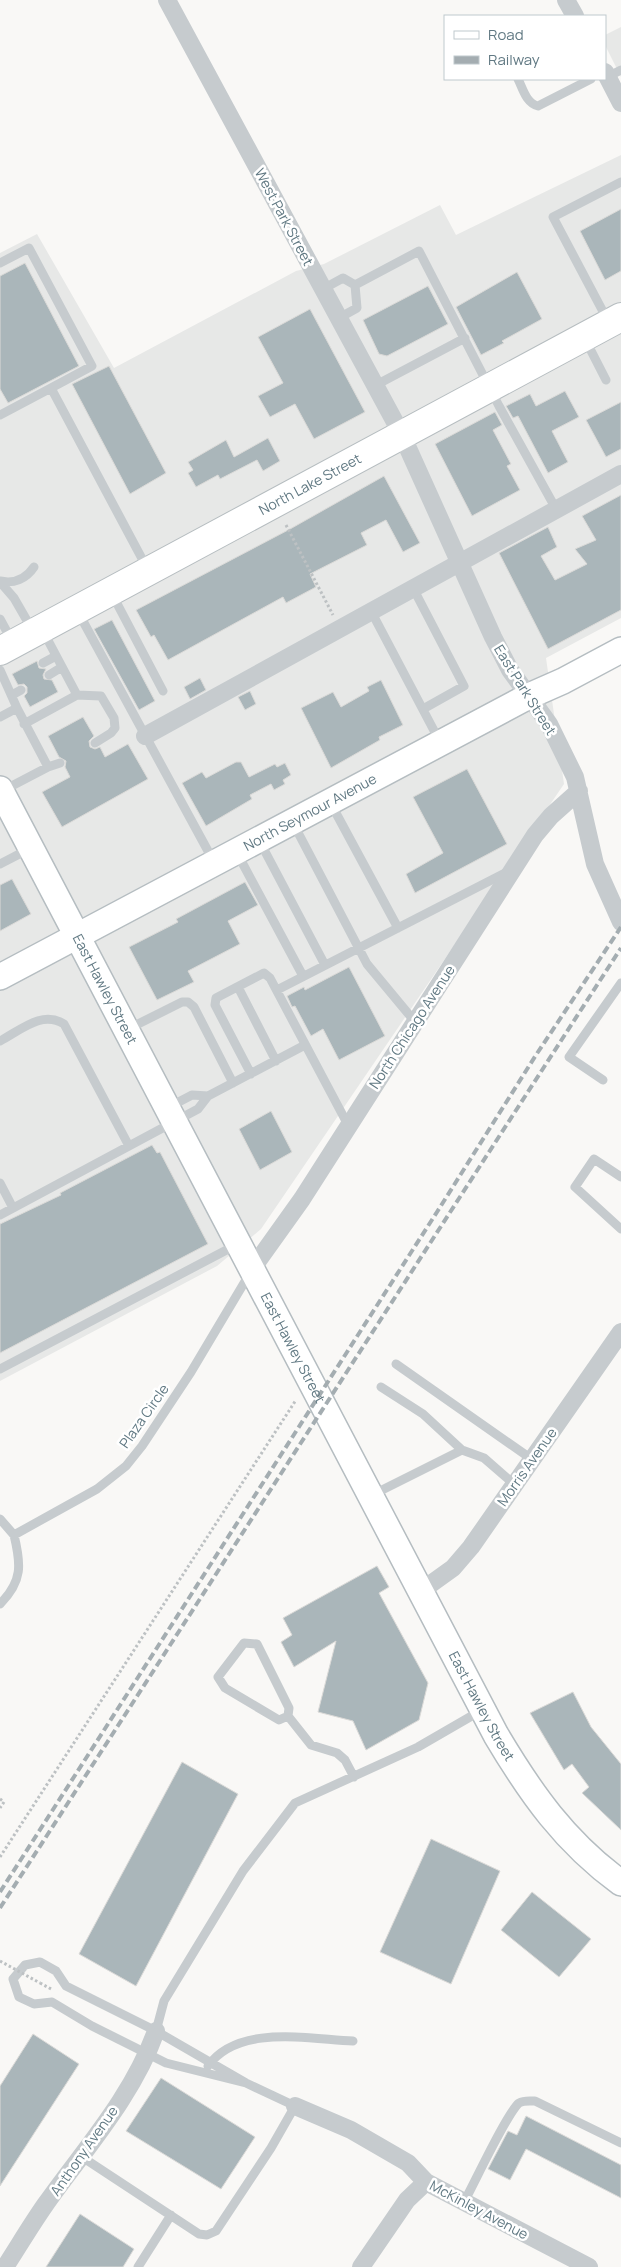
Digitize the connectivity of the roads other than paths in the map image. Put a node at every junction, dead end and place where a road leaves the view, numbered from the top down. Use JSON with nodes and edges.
{"nodes":[{"id":1,"x":167,"y":0,"type":"edge"},
{"id":2,"x":566,"y":0,"type":"edge"},
{"id":3,"x":574,"y":15,"type":"edge"},
{"id":4,"x":606,"y":74,"type":"edge"},
{"id":5,"x":518,"y":80,"type":"edge"},
{"id":6,"x":593,"y":80,"type":"edge"},
{"id":7,"x":621,"y":103,"type":"edge"},
{"id":8,"x":621,"y":182,"type":"edge"},
{"id":9,"x":0,"y":264,"type":"edge"},
{"id":10,"x":355,"y":286,"type":"junction"},
{"id":11,"x":324,"y":289,"type":"junction"},
{"id":12,"x":339,"y":318,"type":"junction"},
{"id":13,"x":617,"y":322,"type":"edge"},
{"id":14,"x":584,"y":337,"type":"junction"},
{"id":15,"x":465,"y":338,"type":"junction"},
{"id":16,"x":606,"y":380,"type":"dead end"},
{"id":17,"x":376,"y":386,"type":"junction"},
{"id":18,"x":52,"y":388,"type":"junction"},
{"id":19,"x":489,"y":388,"type":"junction"},
{"id":20,"x":0,"y":415,"type":"edge"},
{"id":21,"x":402,"y":434,"type":"junction"},
{"id":22,"x":621,"y":474,"type":"edge"},
{"id":23,"x":556,"y":509,"type":"junction"},
{"id":24,"x":460,"y":562,"type":"junction"},
{"id":25,"x":34,"y":567,"type":"dead end"},
{"id":26,"x":148,"y":571,"type":"junction"},
{"id":27,"x":0,"y":581,"type":"edge"},
{"id":28,"x":413,"y":588,"type":"junction"},
{"id":29,"x":110,"y":591,"type":"junction"},
{"id":30,"x":76,"y":610,"type":"junction"},
{"id":31,"x":371,"y":611,"type":"junction"},
{"id":32,"x":0,"y":619,"type":"edge"},
{"id":33,"x":22,"y":639,"type":"edge"},
{"id":34,"x":621,"y":650,"type":"edge"},
{"id":35,"x":56,"y":656,"type":"junction"},
{"id":36,"x":43,"y":663,"type":"dead end"},
{"id":37,"x":62,"y":667,"type":"junction"},
{"id":38,"x":0,"y":670,"type":"edge"},
{"id":39,"x":49,"y":675,"type":"dead end"},
{"id":40,"x":21,"y":690,"type":"dead end"},
{"id":41,"x":163,"y":690,"type":"dead end"},
{"id":42,"x":12,"y":695,"type":"junction"},
{"id":43,"x":76,"y":695,"type":"junction"},
{"id":44,"x":529,"y":696,"type":"junction"},
{"id":45,"x":17,"y":708,"type":"junction"},
{"id":46,"x":423,"y":709,"type":"junction"},
{"id":47,"x":0,"y":717,"type":"edge"},
{"id":48,"x":24,"y":724,"type":"junction"},
{"id":49,"x":145,"y":736,"type":"junction"},
{"id":50,"x":95,"y":743,"type":"dead end"},
{"id":51,"x":441,"y":744,"type":"junction"},
{"id":52,"x":60,"y":763,"type":"dead end"},
{"id":53,"x":48,"y":767,"type":"junction"},
{"id":54,"x":579,"y":791,"type":"junction"},
{"id":55,"x":2,"y":798,"type":"edge"},
{"id":56,"x":330,"y":802,"type":"junction"},
{"id":57,"x":293,"y":822,"type":"junction"},
{"id":58,"x":259,"y":839,"type":"junction"},
{"id":59,"x":31,"y":848,"type":"junction"},
{"id":60,"x":225,"y":856,"type":"junction"},
{"id":61,"x":0,"y":864,"type":"edge"},
{"id":62,"x":514,"y":869,"type":"junction"},
{"id":63,"x":621,"y":922,"type":"edge"},
{"id":64,"x":398,"y":928,"type":"junction"},
{"id":65,"x":77,"y":936,"type":"junction"},
{"id":66,"x":358,"y":948,"type":"junction"},
{"id":67,"x":325,"y":965,"type":"junction"},
{"id":68,"x":303,"y":976,"type":"junction"},
{"id":69,"x":0,"y":977,"type":"edge"},
{"id":70,"x":621,"y":984,"type":"edge"},
{"id":71,"x":238,"y":987,"type":"junction"},
{"id":72,"x":277,"y":990,"type":"junction"},
{"id":73,"x":416,"y":1023,"type":"junction"},
{"id":74,"x":127,"y":1030,"type":"junction"},
{"id":75,"x":0,"y":1041,"type":"edge"},
{"id":76,"x":306,"y":1045,"type":"junction"},
{"id":77,"x":276,"y":1061,"type":"junction"},
{"id":78,"x":251,"y":1074,"type":"junction"},
{"id":79,"x":603,"y":1080,"type":"dead end"},
{"id":80,"x":233,"y":1083,"type":"junction"},
{"id":81,"x":208,"y":1096,"type":"junction"},
{"id":82,"x":171,"y":1115,"type":"junction"},
{"id":83,"x":348,"y":1125,"type":"junction"},
{"id":84,"x":129,"y":1146,"type":"junction"},
{"id":85,"x":621,"y":1178,"type":"edge"},
{"id":86,"x":0,"y":1183,"type":"edge"},
{"id":87,"x":13,"y":1208,"type":"junction"},
{"id":88,"x":0,"y":1215,"type":"edge"},
{"id":89,"x":621,"y":1229,"type":"edge"},
{"id":90,"x":238,"y":1243,"type":"junction"},
{"id":91,"x":252,"y":1269,"type":"junction"},
{"id":92,"x":621,"y":1332,"type":"edge"},
{"id":93,"x":396,"y":1364,"type":"dead end"},
{"id":94,"x":0,"y":1369,"type":"edge"},
{"id":95,"x":381,"y":1387,"type":"dead end"},
{"id":96,"x":462,"y":1450,"type":"junction"},
{"id":97,"x":533,"y":1460,"type":"junction"},
{"id":98,"x":515,"y":1485,"type":"junction"},
{"id":99,"x":371,"y":1495,"type":"junction"},
{"id":100,"x":0,"y":1519,"type":"edge"},
{"id":101,"x":14,"y":1535,"type":"junction"},
{"id":102,"x":421,"y":1591,"type":"junction"},
{"id":103,"x":0,"y":1604,"type":"edge"},
{"id":104,"x":482,"y":1710,"type":"junction"},
{"id":105,"x":288,"y":1716,"type":"junction"},
{"id":106,"x":354,"y":1777,"type":"junction"},
{"id":107,"x":621,"y":1883,"type":"edge"},
{"id":108,"x":156,"y":2031,"type":"junction"},
{"id":109,"x":353,"y":2042,"type":"dead end"},
{"id":110,"x":147,"y":2055,"type":"junction"},
{"id":111,"x":211,"y":2063,"type":"junction"},
{"id":112,"x":204,"y":2072,"type":"junction"},
{"id":113,"x":246,"y":2084,"type":"junction"},
{"id":114,"x":295,"y":2106,"type":"junction"},
{"id":115,"x":621,"y":2143,"type":"edge"},
{"id":116,"x":82,"y":2157,"type":"junction"},
{"id":117,"x":426,"y":2182,"type":"junction"},
{"id":118,"x":464,"y":2202,"type":"junction"},
{"id":119,"x":171,"y":2215,"type":"junction"},
{"id":120,"x":5,"y":2267,"type":"edge"},
{"id":121,"x":138,"y":2267,"type":"edge"},
{"id":122,"x":361,"y":2267,"type":"edge"},
{"id":123,"x":589,"y":2267,"type":"edge"}],
"edges":[{"from":1,"to":11,"type":"street","name":"West Park Street"},
{"from":2,"to":3,"type":"street"},
{"from":4,"to":7,"type":"street"},
{"from":5,"to":6,"type":"lane"},
{"from":8,"to":13,"type":"lane"},
{"from":9,"to":18,"type":"lane"},
{"from":10,"to":11,"type":"lane"},
{"from":10,"to":12,"type":"lane"},
{"from":10,"to":15,"type":"lane"},
{"from":11,"to":12,"type":"street","name":"West Park Street"},
{"from":12,"to":17,"type":"street","name":"West Park Street"},
{"from":13,"to":14,"type":"main road","name":"North Lake Street"},
{"from":14,"to":16,"type":"lane"},
{"from":14,"to":19,"type":"main road","name":"North Lake Street"},
{"from":15,"to":17,"type":"lane"},
{"from":15,"to":19,"type":"lane"},
{"from":17,"to":21,"type":"street","name":"West Park Street"},
{"from":18,"to":20,"type":"lane"},
{"from":18,"to":26,"type":"lane"},
{"from":19,"to":21,"type":"main road","name":"North Lake Street"},
{"from":19,"to":23,"type":"lane"},
{"from":21,"to":24,"type":"street","name":"East Park Street"},
{"from":21,"to":26,"type":"main road","name":"North Lake Street"},
{"from":22,"to":23,"type":"street"},
{"from":23,"to":24,"type":"street"},
{"from":24,"to":28,"type":"street"},
{"from":24,"to":44,"type":"street","name":"East Park Street"},
{"from":25,"to":27,"type":"lane"},
{"from":26,"to":29,"type":"main road","name":"North Lake Street"},
{"from":27,"to":33,"type":"lane"},
{"from":28,"to":31,"type":"street"},
{"from":28,"to":46,"type":"lane"},
{"from":29,"to":30,"type":"main road","name":"North Lake Street"},
{"from":29,"to":41,"type":"lane"},
{"from":30,"to":33,"type":"main road","name":"North Lake Street"},
{"from":30,"to":49,"type":"lane"},
{"from":31,"to":46,"type":"lane"},
{"from":31,"to":49,"type":"street"},
{"from":32,"to":33,"type":"lane"},
{"from":33,"to":35,"type":"lane"},
{"from":34,"to":44,"type":"street","name":"North Seymour Avenue"},
{"from":35,"to":36,"type":"lane"},
{"from":35,"to":37,"type":"lane"},
{"from":37,"to":39,"type":"lane"},
{"from":37,"to":43,"type":"lane"},
{"from":38,"to":42,"type":"lane"},
{"from":40,"to":42,"type":"lane"},
{"from":42,"to":45,"type":"lane"},
{"from":43,"to":48,"type":"lane"},
{"from":43,"to":50,"type":"lane"},
{"from":44,"to":51,"type":"street","name":"North Seymour Avenue"},
{"from":44,"to":54,"type":"street","name":"East Park Street"},
{"from":45,"to":47,"type":"lane"},
{"from":45,"to":48,"type":"lane"},
{"from":46,"to":51,"type":"lane"},
{"from":48,"to":53,"type":"lane"},
{"from":49,"to":60,"type":"lane"},
{"from":51,"to":56,"type":"street","name":"North Seymour Avenue"},
{"from":52,"to":53,"type":"lane"},
{"from":53,"to":55,"type":"lane"},
{"from":54,"to":62,"type":"street","name":"North Chicago Avenue"},
{"from":54,"to":63,"type":"street","name":"East Park Street"},
{"from":55,"to":59,"type":"street","name":"East Hawley Street"},
{"from":56,"to":57,"type":"street","name":"North Seymour Avenue"},
{"from":56,"to":64,"type":"lane"},
{"from":57,"to":58,"type":"street","name":"North Seymour Avenue"},
{"from":57,"to":66,"type":"lane"},
{"from":58,"to":60,"type":"street","name":"North Seymour Avenue"},
{"from":58,"to":67,"type":"lane"},
{"from":59,"to":61,"type":"lane"},
{"from":59,"to":65,"type":"street","name":"East Hawley Street"},
{"from":60,"to":65,"type":"street","name":"North Seymour Avenue"},
{"from":60,"to":68,"type":"lane"},
{"from":62,"to":64,"type":"lane"},
{"from":62,"to":73,"type":"street","name":"North Chicago Avenue"},
{"from":64,"to":66,"type":"lane"},
{"from":65,"to":69,"type":"street","name":"North Seymour Avenue"},
{"from":65,"to":74,"type":"street","name":"East Hawley Street"},
{"from":66,"to":67,"type":"lane"},
{"from":66,"to":73,"type":"lane"},
{"from":67,"to":68,"type":"lane"},
{"from":68,"to":72,"type":"lane"},
{"from":70,"to":79,"type":"lane"},
{"from":71,"to":72,"type":"lane"},
{"from":71,"to":77,"type":"lane"},
{"from":71,"to":78,"type":"lane"},
{"from":72,"to":76,"type":"lane"},
{"from":73,"to":83,"type":"street","name":"North Chicago Avenue"},
{"from":74,"to":80,"type":"lane"},
{"from":74,"to":82,"type":"street","name":"East Hawley Street"},
{"from":75,"to":84,"type":"lane"},
{"from":76,"to":77,"type":"lane"},
{"from":76,"to":83,"type":"lane"},
{"from":77,"to":78,"type":"lane"},
{"from":78,"to":80,"type":"lane"},
{"from":80,"to":81,"type":"lane"},
{"from":81,"to":82,"type":"lane"},
{"from":81,"to":82,"type":"lane"},
{"from":82,"to":84,"type":"lane"},
{"from":82,"to":90,"type":"street","name":"East Hawley Street"},
{"from":83,"to":91,"type":"street","name":"North Chicago Avenue"},
{"from":84,"to":87,"type":"lane"},
{"from":85,"to":89,"type":"lane"},
{"from":86,"to":87,"type":"lane"},
{"from":87,"to":88,"type":"lane"},
{"from":90,"to":91,"type":"street","name":"East Hawley Street"},
{"from":90,"to":94,"type":"lane"},
{"from":91,"to":99,"type":"street","name":"East Hawley Street"},
{"from":91,"to":101,"type":"lane","name":"Plaza Circle"},
{"from":92,"to":97,"type":"street","name":"Morris Avenue"},
{"from":93,"to":97,"type":"lane"},
{"from":95,"to":96,"type":"lane"},
{"from":96,"to":98,"type":"lane"},
{"from":96,"to":99,"type":"lane"},
{"from":97,"to":98,"type":"street","name":"Morris Avenue"},
{"from":98,"to":102,"type":"street","name":"Morris Avenue"},
{"from":99,"to":102,"type":"street","name":"East Hawley Street"},
{"from":100,"to":101,"type":"lane"},
{"from":101,"to":103,"type":"lane"},
{"from":102,"to":104,"type":"street","name":"East Hawley Street"},
{"from":104,"to":106,"type":"lane"},
{"from":104,"to":107,"type":"street","name":"East Hawley Street"},
{"from":105,"to":105,"type":"lane"},
{"from":105,"to":106,"type":"lane"},
{"from":106,"to":108,"type":"lane"},
{"from":108,"to":110,"type":"street","name":"Anthony Avenue"},
{"from":108,"to":110,"type":"lane"},
{"from":108,"to":111,"type":"lane"},
{"from":109,"to":111,"type":"lane"},
{"from":110,"to":112,"type":"lane"},
{"from":110,"to":116,"type":"street","name":"Anthony Avenue"},
{"from":111,"to":112,"type":"lane"},
{"from":111,"to":113,"type":"lane"},
{"from":112,"to":113,"type":"lane"},
{"from":113,"to":114,"type":"lane"},
{"from":114,"to":117,"type":"street","name":"McKinley Avenue"},
{"from":114,"to":119,"type":"lane"},
{"from":115,"to":118,"type":"lane"},
{"from":116,"to":119,"type":"lane"},
{"from":116,"to":120,"type":"street","name":"Anthony Avenue"},
{"from":117,"to":118,"type":"street","name":"McKinley Avenue"},
{"from":117,"to":122,"type":"street"},
{"from":118,"to":123,"type":"street","name":"McKinley Avenue"},
{"from":119,"to":121,"type":"lane"}]}
